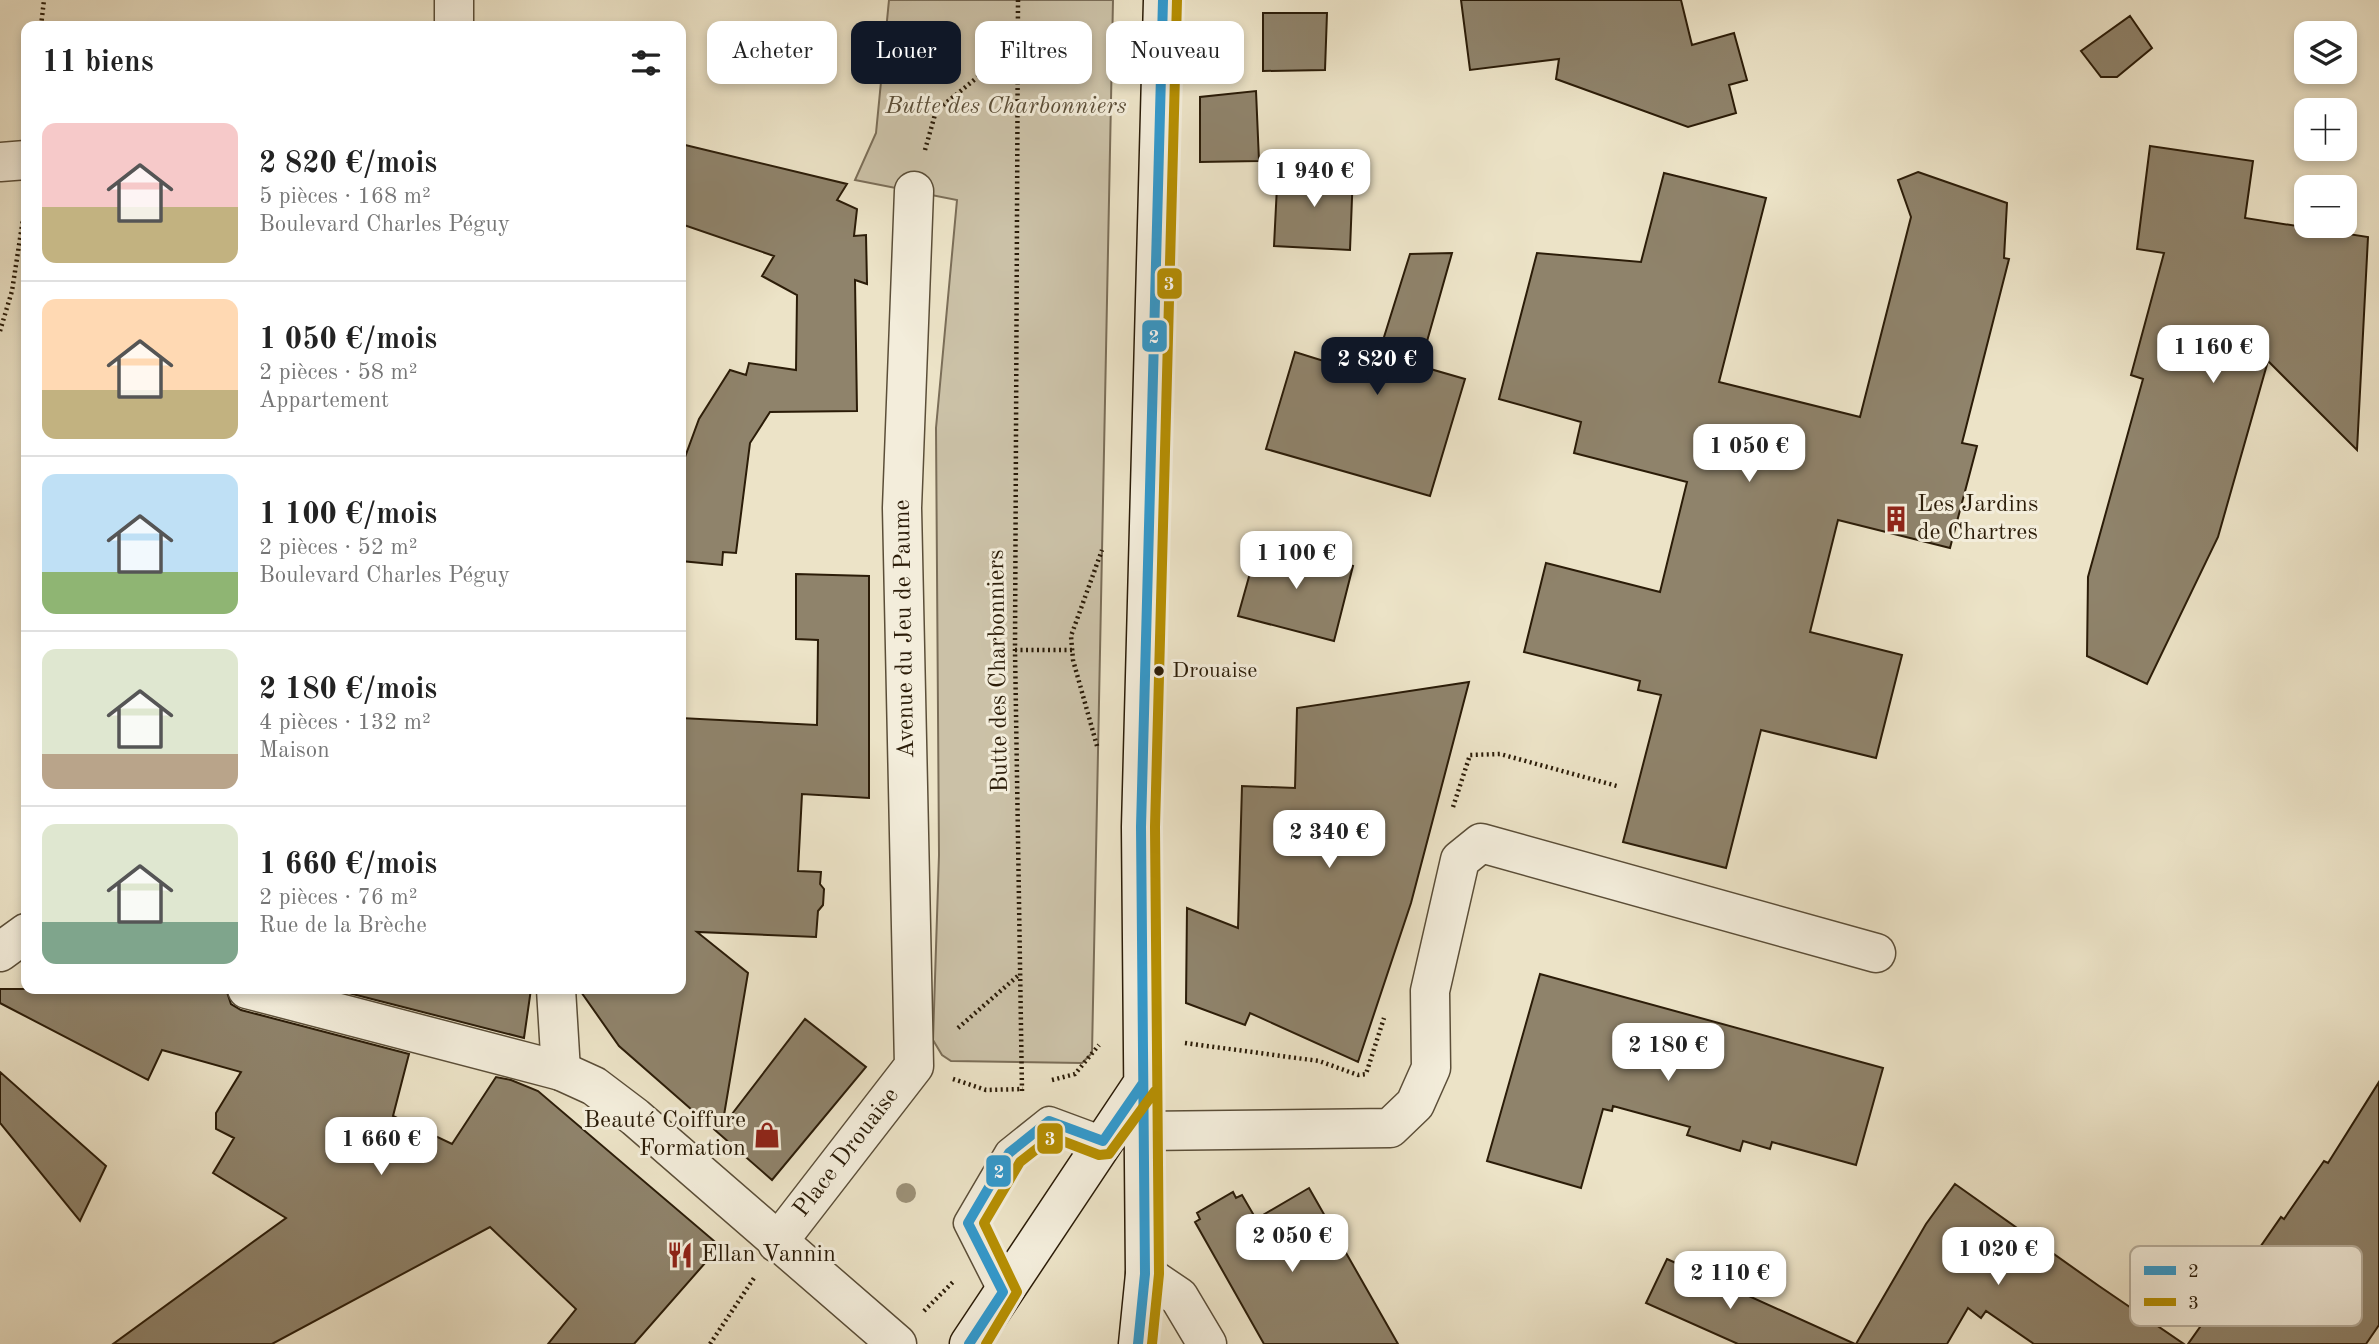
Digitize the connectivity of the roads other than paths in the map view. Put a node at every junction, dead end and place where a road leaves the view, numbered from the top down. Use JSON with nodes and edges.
{"nodes":[{"id":1,"x":454,"y":0,"type":"edge"},
{"id":2,"x":1163,"y":0,"type":"edge"},
{"id":3,"x":454,"y":21,"type":"edge"},
{"id":4,"x":21,"y":160,"type":"edge"},
{"id":5,"x":0,"y":162,"type":"edge"},
{"id":6,"x":914,"y":191,"type":"road end"},
{"id":7,"x":0,"y":917,"type":"edge"},
{"id":8,"x":21,"y":928,"type":"edge"},
{"id":9,"x":21,"y":934,"type":"edge"},
{"id":10,"x":0,"y":952,"type":"edge"},
{"id":11,"x":1876,"y":953,"type":"dead end"},
{"id":12,"x":266,"y":994,"type":"edge"},
{"id":13,"x":556,"y":994,"type":"edge"},
{"id":14,"x":914,"y":1066,"type":"joint"},
{"id":15,"x":561,"y":1071,"type":"junction"},
{"id":16,"x":1143,"y":1083,"type":"junction"},
{"id":17,"x":1143,"y":1132,"type":"junction"},
{"id":18,"x":1103,"y":1141,"type":"junction"},
{"id":19,"x":777,"y":1243,"type":"junction"},
{"id":20,"x":1145,"y":1274,"type":"junction"},
{"id":21,"x":1003,"y":1292,"type":"junction"},
{"id":22,"x":897,"y":1344,"type":"edge"},
{"id":23,"x":969,"y":1344,"type":"edge"},
{"id":24,"x":1138,"y":1344,"type":"edge"},
{"id":25,"x":1207,"y":1344,"type":"edge"}],
"edges":[{"from":1,"to":3,"type":"street"},
{"from":2,"to":16,"type":"street"},
{"from":4,"to":5,"type":"street"},
{"from":6,"to":14,"type":"street","name":"Avenue du Jeu de Paume"},
{"from":7,"to":8,"type":"street"},
{"from":9,"to":10,"type":"street"},
{"from":11,"to":17,"type":"street"},
{"from":12,"to":15,"type":"street"},
{"from":13,"to":15,"type":"street"},
{"from":14,"to":19,"type":"street","name":"Place Drouaise"},
{"from":15,"to":19,"type":"street"},
{"from":16,"to":17,"type":"street"},
{"from":16,"to":18,"type":"street"},
{"from":17,"to":20,"type":"street"},
{"from":18,"to":21,"type":"street"},
{"from":18,"to":21,"type":"lane"},
{"from":19,"to":22,"type":"street"},
{"from":20,"to":24,"type":"street"},
{"from":20,"to":25,"type":"street"},
{"from":21,"to":23,"type":"street"}]}
